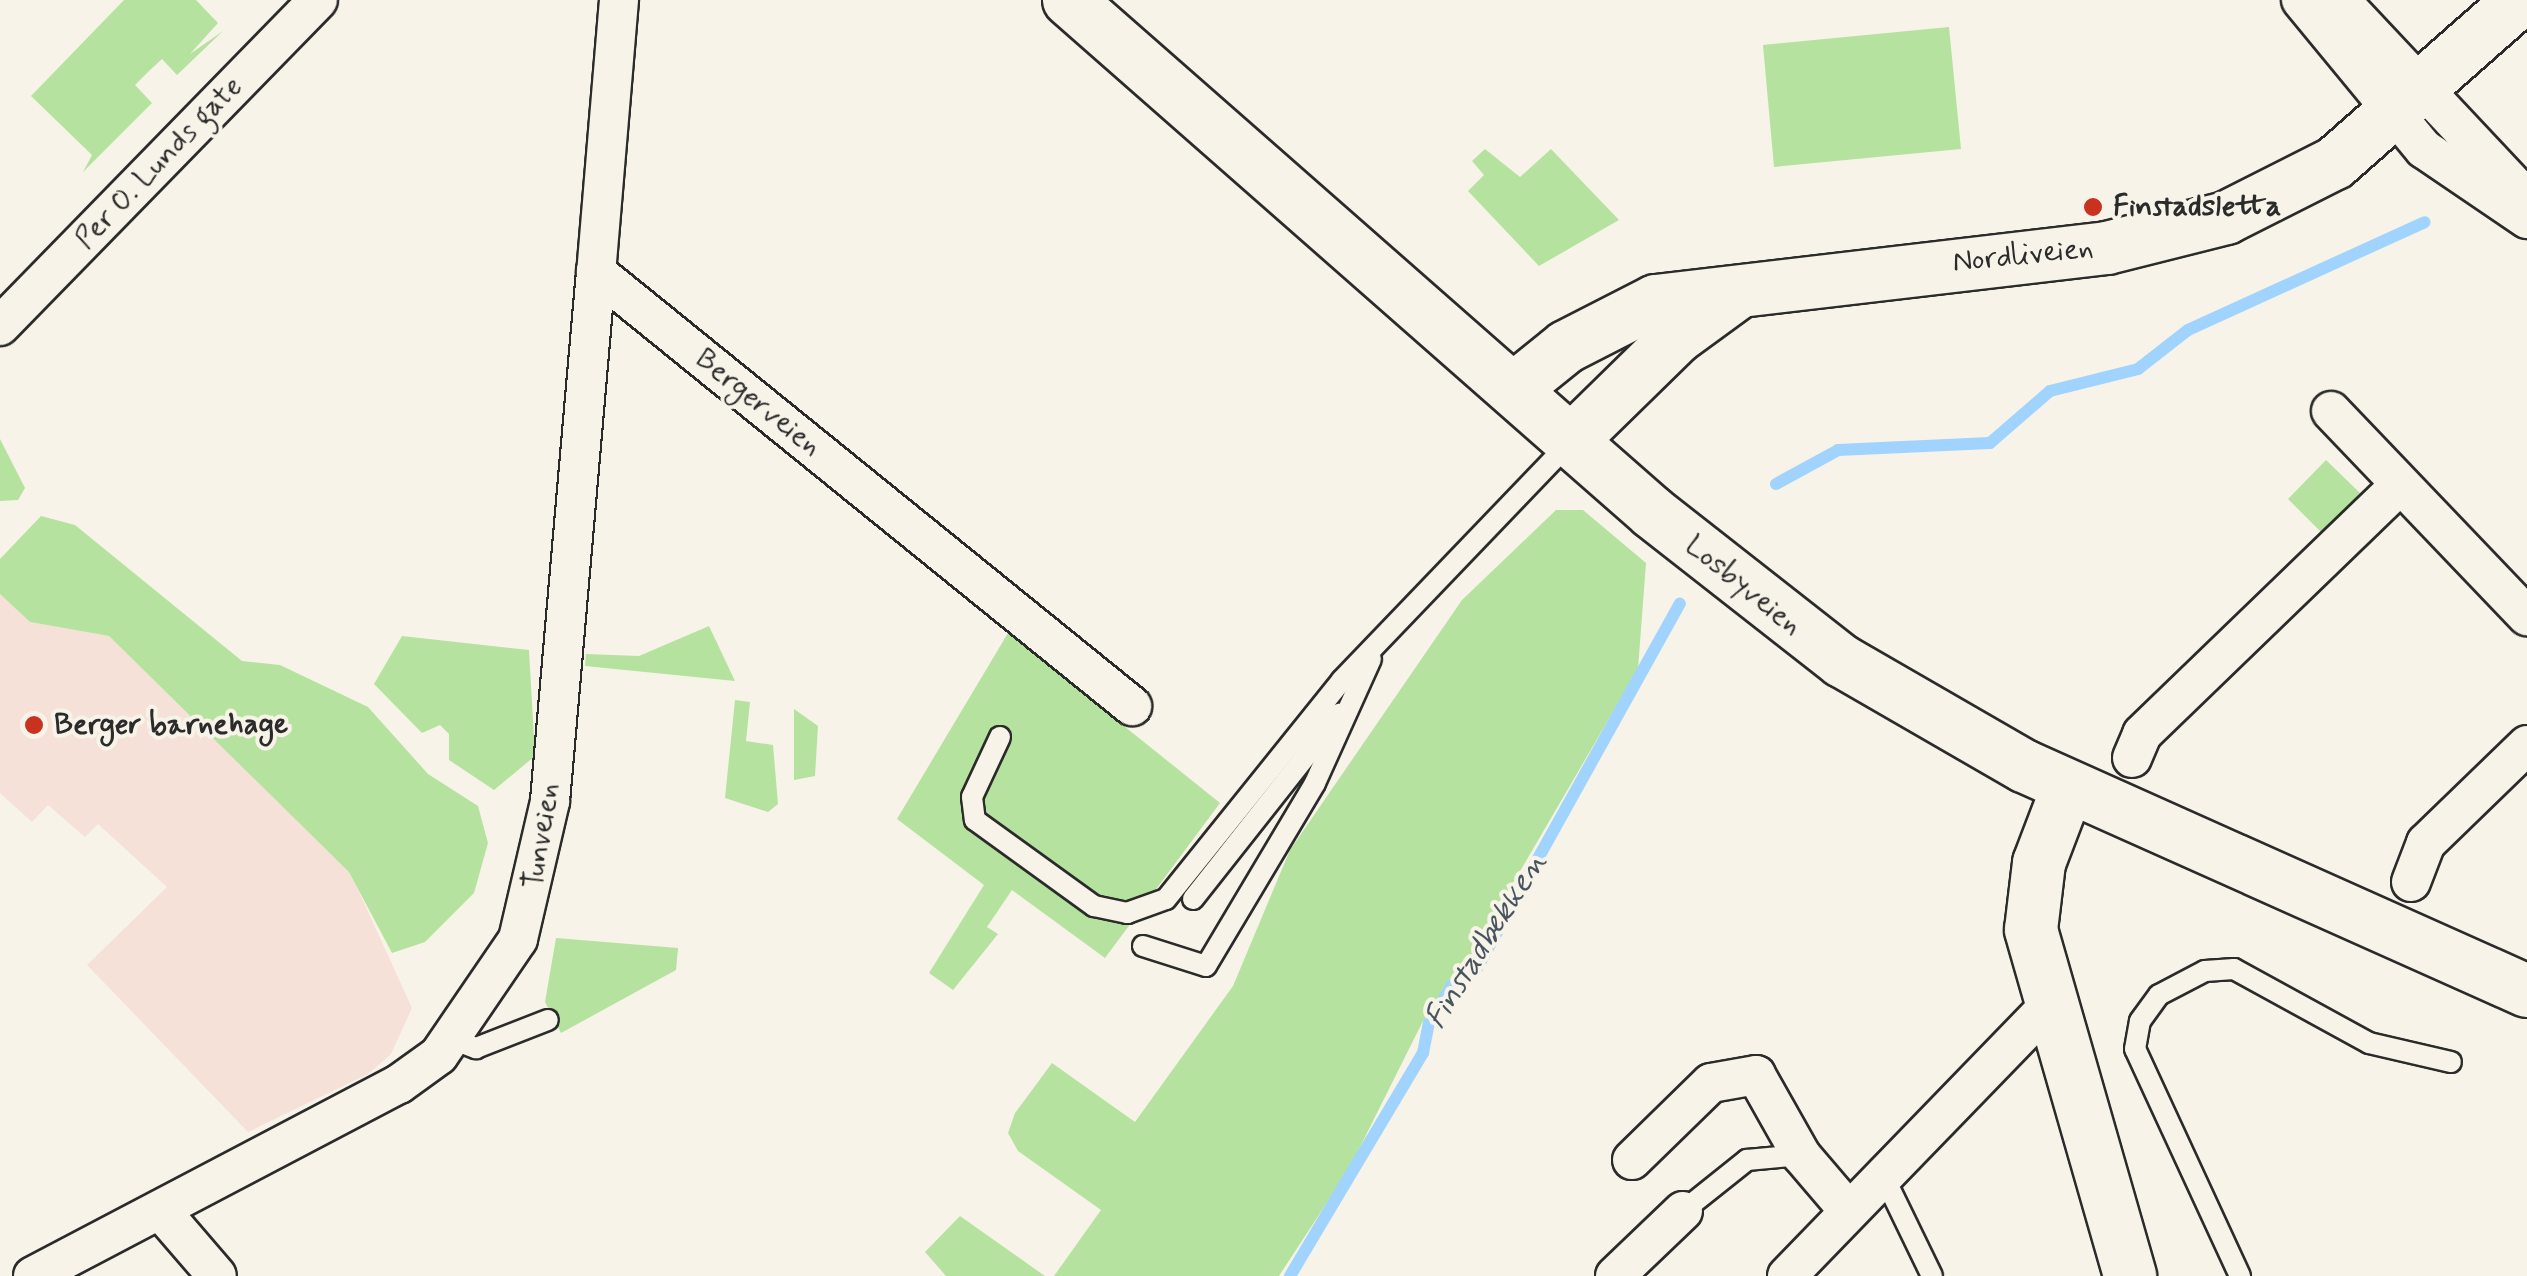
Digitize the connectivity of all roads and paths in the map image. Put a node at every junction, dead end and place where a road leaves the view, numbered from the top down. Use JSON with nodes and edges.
{"nodes":[{"id":1,"x":318,"y":0,"type":"edge"},
{"id":2,"x":619,"y":0,"type":"edge"},
{"id":3,"x":1069,"y":0,"type":"edge"},
{"id":4,"x":2300,"y":0,"type":"edge"},
{"id":5,"x":2340,"y":0,"type":"edge"},
{"id":6,"x":2520,"y":0,"type":"edge"},
{"id":7,"x":2411,"y":102,"type":"junction"},
{"id":8,"x":2527,"y":199,"type":"edge"},
{"id":9,"x":2527,"y":220,"type":"edge"},
{"id":10,"x":596,"y":272,"type":"junction"},
{"id":11,"x":1747,"y":286,"type":"junction"},
{"id":12,"x":0,"y":326,"type":"edge"},
{"id":13,"x":1514,"y":389,"type":"junction"},
{"id":14,"x":2331,"y":411,"type":"dead end"},
{"id":15,"x":1572,"y":440,"type":"junction"},
{"id":16,"x":2400,"y":485,"type":"junction"},
{"id":17,"x":2527,"y":616,"type":"edge"},
{"id":18,"x":1378,"y":643,"type":"junction"},
{"id":19,"x":1355,"y":693,"type":"junction"},
{"id":20,"x":1132,"y":706,"type":"dead end"},
{"id":21,"x":1000,"y":737,"type":"dead end"},
{"id":22,"x":2527,"y":745,"type":"edge"},
{"id":23,"x":2132,"y":758,"type":"dead end"},
{"id":24,"x":2068,"y":786,"type":"junction"},
{"id":25,"x":2411,"y":882,"type":"dead end"},
{"id":26,"x":1192,"y":899,"type":"dead end"},
{"id":27,"x":1144,"y":946,"type":"dead end"},
{"id":28,"x":2527,"y":991,"type":"edge"},
{"id":29,"x":2050,"y":1004,"type":"junction"},
{"id":30,"x":548,"y":1020,"type":"dead end"},
{"id":31,"x":452,"y":1039,"type":"junction"},
{"id":32,"x":2451,"y":1062,"type":"dead end"},
{"id":33,"x":1800,"y":1154,"type":"junction"},
{"id":34,"x":1632,"y":1160,"type":"dead end"},
{"id":35,"x":1883,"y":1175,"type":"junction"},
{"id":36,"x":1848,"y":1210,"type":"junction"},
{"id":37,"x":1683,"y":1211,"type":"joint"},
{"id":38,"x":162,"y":1212,"type":"junction"},
{"id":39,"x":33,"y":1276,"type":"edge"},
{"id":40,"x":217,"y":1276,"type":"edge"},
{"id":41,"x":1615,"y":1276,"type":"edge"},
{"id":42,"x":1786,"y":1276,"type":"edge"},
{"id":43,"x":1932,"y":1276,"type":"edge"},
{"id":44,"x":2130,"y":1276,"type":"edge"},
{"id":45,"x":2240,"y":1276,"type":"edge"}],
"edges":[{"from":1,"to":12,"type":"street","name":"Per O. Lunds gate"},
{"from":2,"to":10,"type":"street"},
{"from":3,"to":13,"type":"main road","name":"Losbyveien"},
{"from":4,"to":7,"type":"street"},
{"from":5,"to":7,"type":"street"},
{"from":6,"to":7,"type":"main road","name":"Nordliveien"},
{"from":7,"to":8,"type":"street"},
{"from":7,"to":9,"type":"street"},
{"from":7,"to":11,"type":"main road","name":"Nordliveien"},
{"from":10,"to":20,"type":"street","name":"Bergerveien"},
{"from":10,"to":31,"type":"street","name":"Tunveien"},
{"from":11,"to":13,"type":"main road","name":"Nordliveien"},
{"from":11,"to":15,"type":"main road"},
{"from":13,"to":15,"type":"main road","name":"Losbyveien"},
{"from":14,"to":16,"type":"street"},
{"from":15,"to":18,"type":"lane"},
{"from":15,"to":24,"type":"main road","name":"Losbyveien"},
{"from":16,"to":17,"type":"street"},
{"from":16,"to":23,"type":"street"},
{"from":18,"to":19,"type":"lane"},
{"from":18,"to":21,"type":"lane"},
{"from":19,"to":26,"type":"lane"},
{"from":19,"to":27,"type":"lane"},
{"from":22,"to":25,"type":"street"},
{"from":24,"to":28,"type":"main road","name":"Losbyveien"},
{"from":24,"to":29,"type":"main road"},
{"from":29,"to":35,"type":"street"},
{"from":29,"to":44,"type":"main road"},
{"from":30,"to":31,"type":"lane"},
{"from":31,"to":38,"type":"street","name":"Tunveien"},
{"from":32,"to":45,"type":"lane"},
{"from":33,"to":34,"type":"street"},
{"from":33,"to":36,"type":"street"},
{"from":33,"to":37,"type":"lane"},
{"from":35,"to":36,"type":"street"},
{"from":35,"to":43,"type":"lane"},
{"from":36,"to":42,"type":"street"},
{"from":37,"to":41,"type":"street"},
{"from":38,"to":39,"type":"street","name":"Tunveien"},
{"from":38,"to":40,"type":"street"}]}
